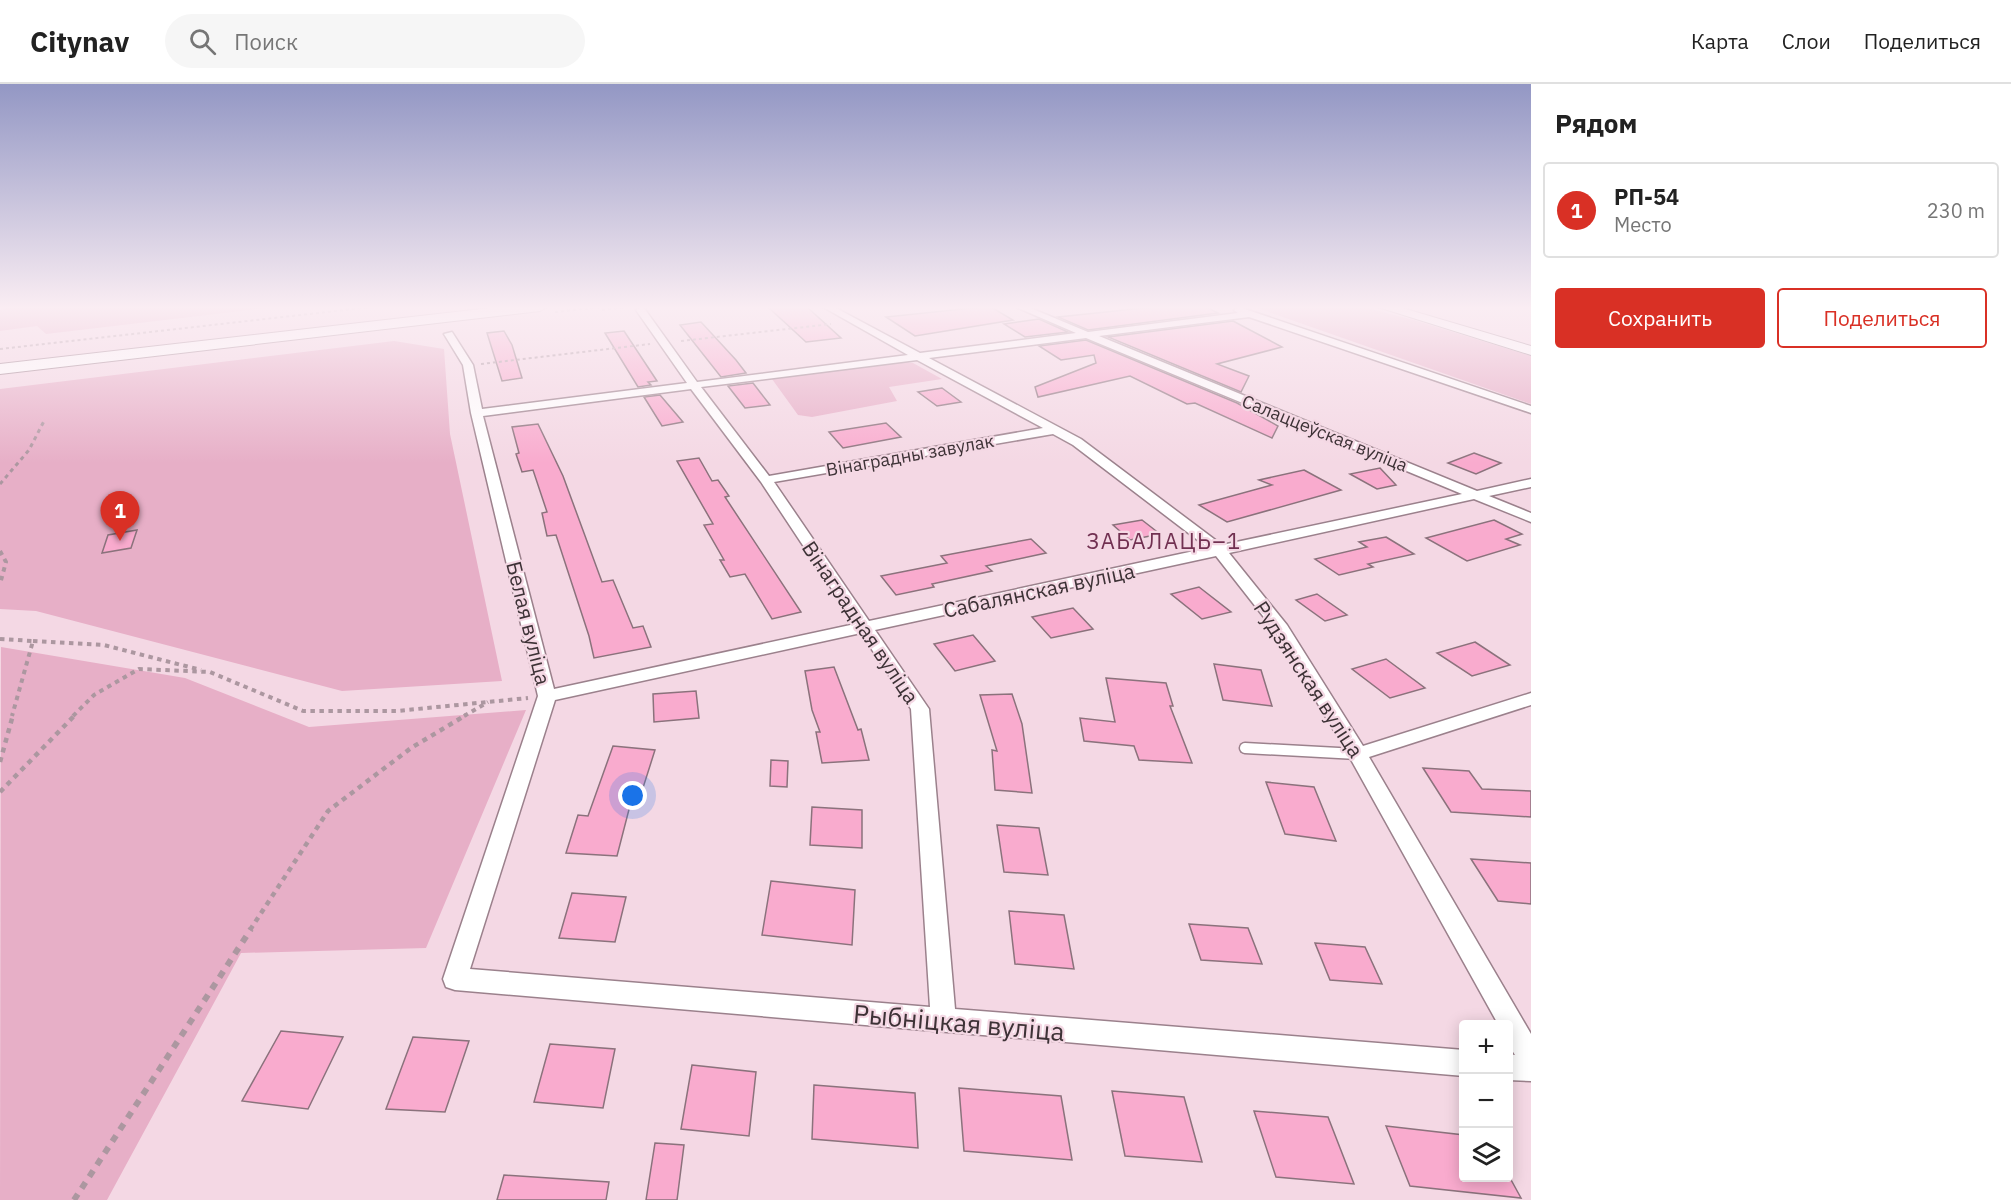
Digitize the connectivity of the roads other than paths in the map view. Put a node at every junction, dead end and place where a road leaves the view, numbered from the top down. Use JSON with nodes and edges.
{"nodes":[{"id":1,"x":73,"y":359,"type":"edge"},
{"id":2,"x":464,"y":359,"type":"edge"},
{"id":3,"x":675,"y":359,"type":"edge"},
{"id":4,"x":894,"y":359,"type":"edge"},
{"id":5,"x":924,"y":359,"type":"edge"},
{"id":6,"x":1147,"y":359,"type":"edge"},
{"id":7,"x":1381,"y":359,"type":"edge"},
{"id":8,"x":0,"y":369,"type":"edge"},
{"id":9,"x":695,"y":385,"type":"junction"},
{"id":10,"x":1531,"y":410,"type":"edge"},
{"id":11,"x":477,"y":413,"type":"junction"},
{"id":12,"x":1054,"y":430,"type":"junction"},
{"id":13,"x":766,"y":480,"type":"junction"},
{"id":14,"x":1531,"y":483,"type":"edge"},
{"id":15,"x":1476,"y":495,"type":"junction"},
{"id":16,"x":1531,"y":518,"type":"edge"},
{"id":17,"x":1220,"y":551,"type":"junction"},
{"id":18,"x":864,"y":628,"type":"junction"},
{"id":19,"x":547,"y":696,"type":"junction"},
{"id":20,"x":1531,"y":699,"type":"edge"},
{"id":21,"x":1245,"y":748,"type":"dead end"},
{"id":22,"x":1358,"y":754,"type":"junction"},
{"id":23,"x":455,"y":980,"type":"joint"},
{"id":24,"x":944,"y":1020,"type":"junction"},
{"id":25,"x":1531,"y":1059,"type":"edge"},
{"id":26,"x":1459,"y":1063,"type":"edge"},
{"id":27,"x":1513,"y":1066,"type":"edge"},
{"id":28,"x":1531,"y":1068,"type":"edge"}],
"edges":[{"from":1,"to":8,"type":"main road"},
{"from":2,"to":11,"type":"street","name":"Белая вуліца"},
{"from":3,"to":9,"type":"street","name":"Вінаградная вуліца"},
{"from":4,"to":9,"type":"street"},
{"from":5,"to":12,"type":"street","name":"Рудзянская вуліца"},
{"from":6,"to":15,"type":"street","name":"Салаццеўская вуліца"},
{"from":7,"to":10,"type":"street"},
{"from":9,"to":11,"type":"street"},
{"from":9,"to":13,"type":"street","name":"Вінаградная вуліца"},
{"from":11,"to":19,"type":"street","name":"Белая вуліца"},
{"from":12,"to":13,"type":"street","name":"Вінаградны завулак"},
{"from":12,"to":17,"type":"street","name":"Рудзянская вуліца"},
{"from":13,"to":18,"type":"street","name":"Вінаградная вуліца"},
{"from":14,"to":15,"type":"street","name":"Сабалянская вуліца"},
{"from":15,"to":16,"type":"street","name":"Салаццеўская вуліца"},
{"from":15,"to":17,"type":"street","name":"Сабалянская вуліца"},
{"from":17,"to":18,"type":"street","name":"Сабалянская вуліца"},
{"from":17,"to":22,"type":"street","name":"Рудзянская вуліца"},
{"from":18,"to":19,"type":"street","name":"Сабалянская вуліца"},
{"from":18,"to":24,"type":"street","name":"Вінаградная вуліца"},
{"from":19,"to":23,"type":"street","name":"Белая вуліца"},
{"from":20,"to":22,"type":"street"},
{"from":21,"to":22,"type":"lane"},
{"from":22,"to":25,"type":"street","name":"Рудзянская вуліца"},
{"from":23,"to":24,"type":"street","name":"Рыбніцкая вуліца"},
{"from":24,"to":26,"type":"street","name":"Рыбніцкая вуліца"},
{"from":27,"to":28,"type":"street"}]}
